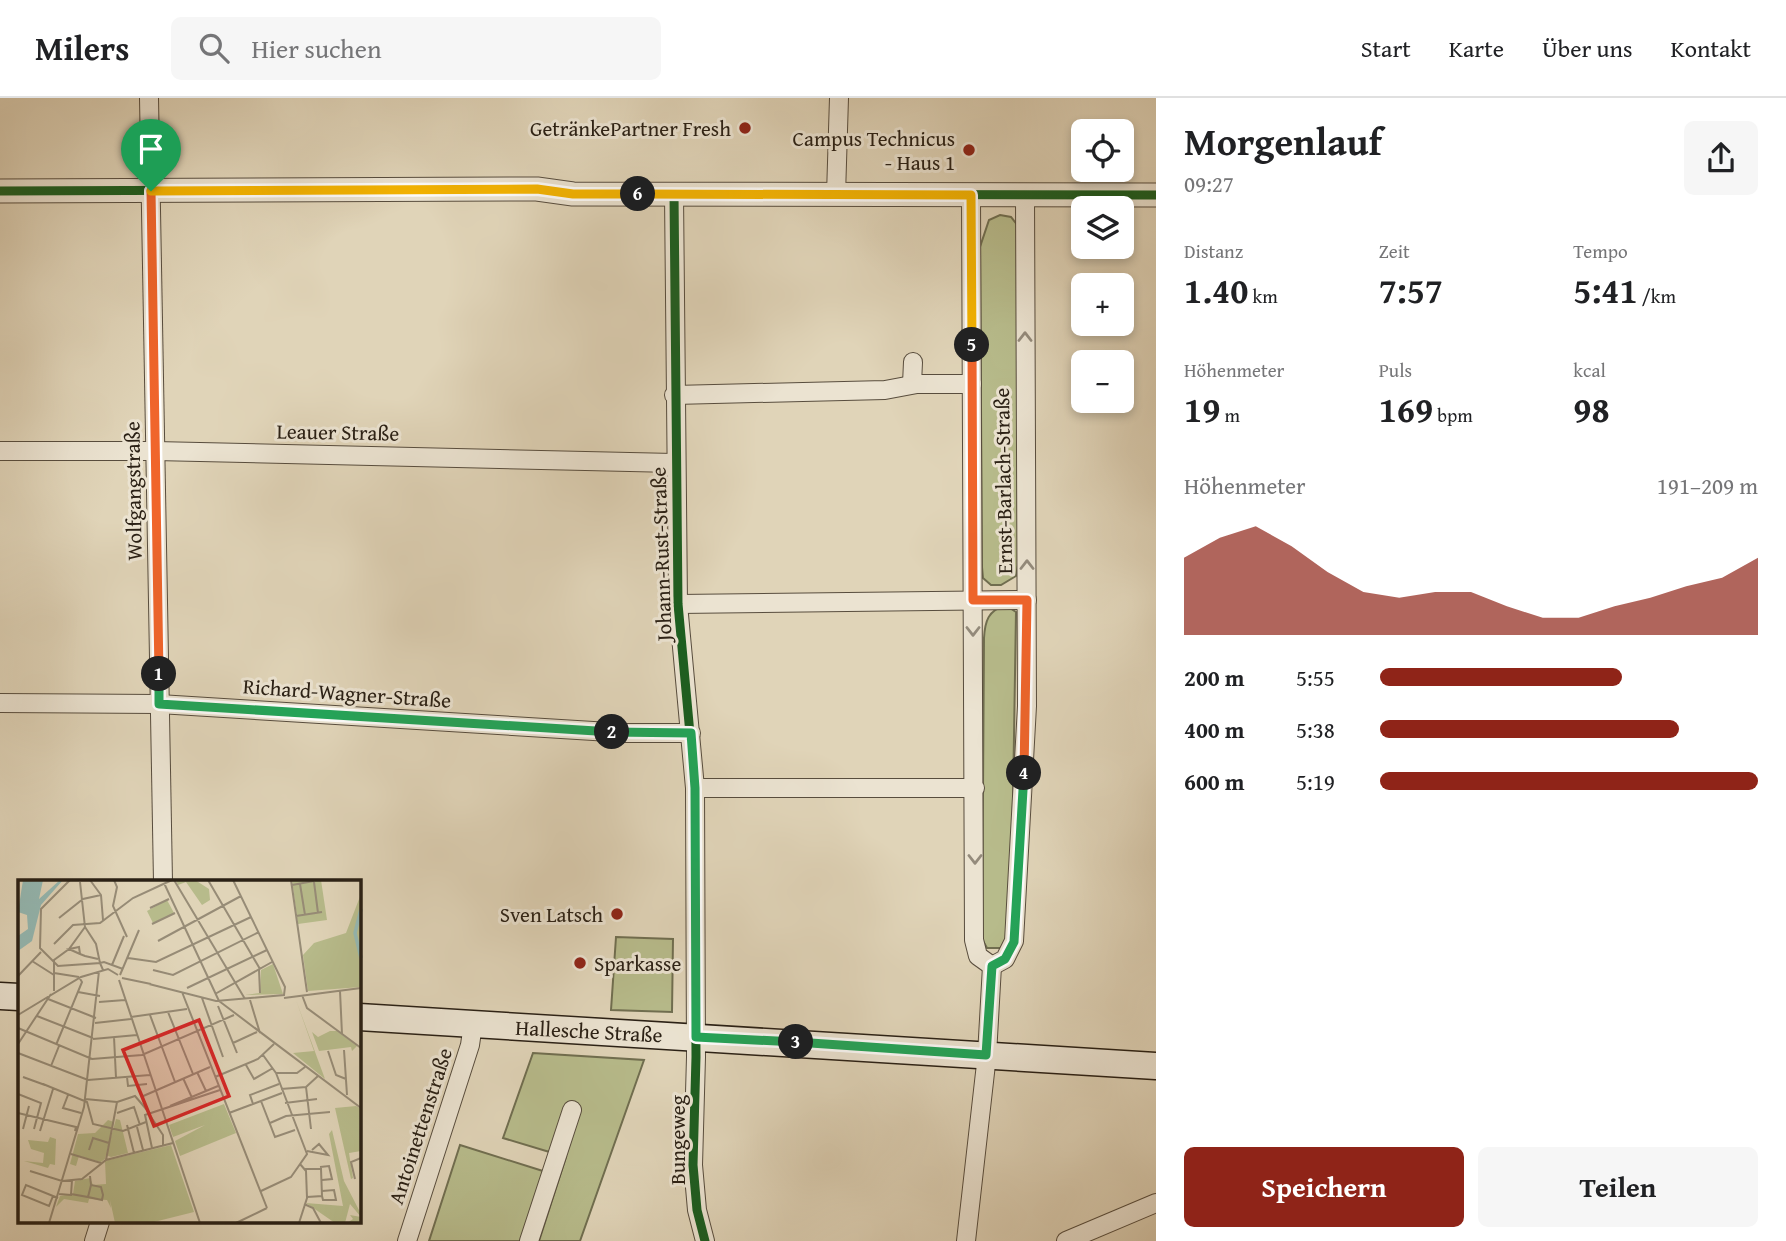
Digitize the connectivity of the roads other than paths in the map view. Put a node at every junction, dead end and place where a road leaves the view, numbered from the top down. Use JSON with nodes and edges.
{"nodes":[{"id":1,"x":149,"y":98,"type":"edge"},
{"id":2,"x":839,"y":98,"type":"edge"},
{"id":3,"x":0,"y":191,"type":"edge"},
{"id":4,"x":151,"y":191,"type":"junction"},
{"id":5,"x":674,"y":194,"type":"junction"},
{"id":6,"x":836,"y":195,"type":"junction"},
{"id":7,"x":971,"y":195,"type":"junction"},
{"id":8,"x":1025,"y":195,"type":"junction"},
{"id":9,"x":1156,"y":195,"type":"edge"},
{"id":10,"x":913,"y":362,"type":"dead end"},
{"id":11,"x":912,"y":384,"type":"junction"},
{"id":12,"x":972,"y":384,"type":"junction"},
{"id":13,"x":674,"y":395,"type":"junction"},
{"id":14,"x":155,"y":451,"type":"junction"},
{"id":15,"x":0,"y":452,"type":"edge"},
{"id":16,"x":674,"y":463,"type":"junction"},
{"id":17,"x":973,"y":600,"type":"junction"},
{"id":18,"x":1027,"y":600,"type":"junction"},
{"id":19,"x":678,"y":604,"type":"junction"},
{"id":20,"x":0,"y":703,"type":"edge"},
{"id":21,"x":159,"y":704,"type":"junction"},
{"id":22,"x":691,"y":733,"type":"junction"},
{"id":23,"x":695,"y":788,"type":"junction"},
{"id":24,"x":975,"y":788,"type":"junction"},
{"id":25,"x":163,"y":880,"type":"edge"},
{"id":26,"x":992,"y":966,"type":"junction"},
{"id":27,"x":0,"y":996,"type":"edge"},
{"id":28,"x":18,"y":997,"type":"edge"},
{"id":29,"x":360,"y":1017,"type":"edge"},
{"id":30,"x":473,"y":1024,"type":"junction"},
{"id":31,"x":696,"y":1037,"type":"junction"},
{"id":32,"x":986,"y":1055,"type":"junction"},
{"id":33,"x":1156,"y":1066,"type":"edge"},
{"id":34,"x":572,"y":1110,"type":"dead end"},
{"id":35,"x":1156,"y":1203,"type":"edge"},
{"id":36,"x":99,"y":1224,"type":"edge"},
{"id":37,"x":94,"y":1241,"type":"edge"},
{"id":38,"x":407,"y":1241,"type":"edge"},
{"id":39,"x":529,"y":1241,"type":"edge"},
{"id":40,"x":705,"y":1241,"type":"edge"},
{"id":41,"x":966,"y":1241,"type":"edge"},
{"id":42,"x":1066,"y":1241,"type":"edge"}],
"edges":[{"from":1,"to":4,"type":"street","name":"Wolfgangstraße"},
{"from":2,"to":6,"type":"street"},
{"from":3,"to":4,"type":"street"},
{"from":4,"to":5,"type":"street"},
{"from":4,"to":14,"type":"street","name":"Wolfgangstraße"},
{"from":5,"to":6,"type":"street"},
{"from":5,"to":13,"type":"street","name":"Johann-Rust-Straße"},
{"from":6,"to":7,"type":"street"},
{"from":7,"to":8,"type":"street"},
{"from":7,"to":12,"type":"street","name":"Ernst-Barlach-Straße"},
{"from":8,"to":9,"type":"street"},
{"from":18,"to":8,"type":"street","name":"Ernst-Barlach-Straße","one_way":true},
{"from":10,"to":11,"type":"street"},
{"from":11,"to":12,"type":"street"},
{"from":11,"to":13,"type":"street"},
{"from":12,"to":17,"type":"street","name":"Ernst-Barlach-Straße"},
{"from":13,"to":16,"type":"street","name":"Johann-Rust-Straße"},
{"from":14,"to":15,"type":"street","name":"Leauer Straße"},
{"from":14,"to":16,"type":"street","name":"Leauer Straße"},
{"from":14,"to":21,"type":"street","name":"Wolfgangstraße"},
{"from":16,"to":19,"type":"street","name":"Johann-Rust-Straße"},
{"from":17,"to":18,"type":"street","name":"Johann-Rust-Straße"},
{"from":17,"to":19,"type":"street","name":"Johann-Rust-Straße"},
{"from":17,"to":24,"type":"street","name":"Ernst-Barlach-Straße","one_way":true},
{"from":18,"to":26,"type":"street","name":"Ernst-Barlach-Straße"},
{"from":19,"to":22,"type":"street","name":"Johann-Rust-Straße"},
{"from":20,"to":21,"type":"street","name":"Richard-Wagner-Straße"},
{"from":21,"to":22,"type":"street","name":"Richard-Wagner-Straße"},
{"from":21,"to":25,"type":"street","name":"Wolfgangstraße"},
{"from":22,"to":23,"type":"street","name":"Johann-Rust-Straße"},
{"from":23,"to":24,"type":"street"},
{"from":23,"to":31,"type":"street","name":"Johann-Rust-Straße"},
{"from":24,"to":26,"type":"street","name":"Ernst-Barlach-Straße","one_way":true},
{"from":26,"to":32,"type":"street"},
{"from":27,"to":28,"type":"main road"},
{"from":29,"to":30,"type":"main road","name":"Hallesche Straße"},
{"from":30,"to":31,"type":"main road","name":"Hallesche Straße"},
{"from":30,"to":38,"type":"street","name":"Antoinettenstraße"},
{"from":31,"to":32,"type":"main road","name":"Hallesche Straße"},
{"from":31,"to":40,"type":"street","name":"Bungeweg"},
{"from":32,"to":33,"type":"main road","name":"Hallesche Straße"},
{"from":32,"to":41,"type":"street"},
{"from":34,"to":39,"type":"street"},
{"from":35,"to":42,"type":"street"},
{"from":36,"to":37,"type":"street"}]}
